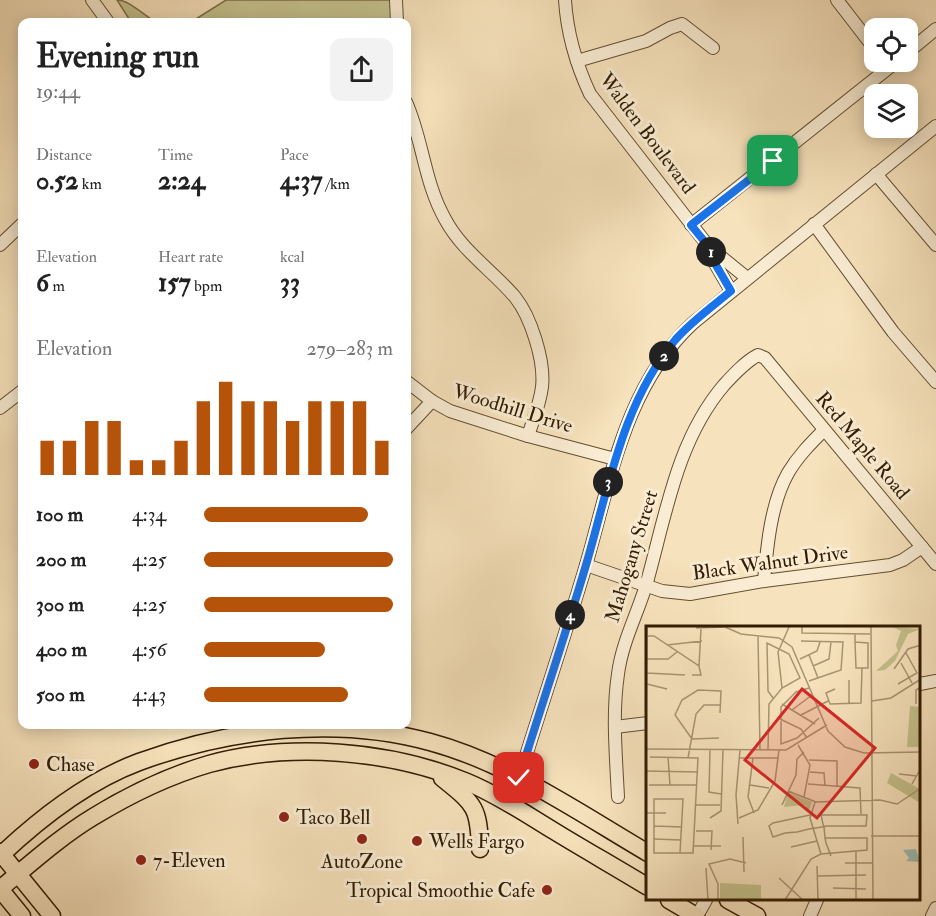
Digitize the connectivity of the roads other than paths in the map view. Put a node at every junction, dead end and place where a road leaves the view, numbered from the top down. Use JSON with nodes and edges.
{"nodes":[{"id":1,"x":92,"y":0,"type":"edge"},
{"id":2,"x":396,"y":0,"type":"edge"},
{"id":3,"x":565,"y":0,"type":"edge"},
{"id":4,"x":837,"y":0,"type":"edge"},
{"id":5,"x":105,"y":18,"type":"edge"},
{"id":6,"x":397,"y":18,"type":"edge"},
{"id":7,"x":936,"y":29,"type":"edge"},
{"id":8,"x":864,"y":35,"type":"edge"},
{"id":9,"x":918,"y":44,"type":"edge"},
{"id":10,"x":713,"y":48,"type":"dead end"},
{"id":11,"x":577,"y":61,"type":"junction"},
{"id":12,"x":879,"y":72,"type":"edge"},
{"id":13,"x":411,"y":119,"type":"edge"},
{"id":14,"x":936,"y":126,"type":"edge"},
{"id":15,"x":876,"y":174,"type":"junction"},
{"id":16,"x":814,"y":224,"type":"junction"},
{"id":17,"x":691,"y":225,"type":"junction"},
{"id":18,"x":18,"y":228,"type":"edge"},
{"id":19,"x":0,"y":245,"type":"edge"},
{"id":20,"x":936,"y":245,"type":"edge"},
{"id":21,"x":709,"y":247,"type":"junction"},
{"id":22,"x":747,"y":278,"type":"junction"},
{"id":23,"x":731,"y":291,"type":"junction"},
{"id":24,"x":758,"y":355,"type":"joint"},
{"id":25,"x":936,"y":382,"type":"edge"},
{"id":26,"x":411,"y":385,"type":"edge"},
{"id":27,"x":18,"y":394,"type":"edge"},
{"id":28,"x":432,"y":402,"type":"junction"},
{"id":29,"x":0,"y":408,"type":"edge"},
{"id":30,"x":411,"y":424,"type":"edge"},
{"id":31,"x":824,"y":429,"type":"junction"},
{"id":32,"x":528,"y":436,"type":"junction"},
{"id":33,"x":615,"y":459,"type":"junction"},
{"id":34,"x":922,"y":547,"type":"junction"},
{"id":35,"x":936,"y":564,"type":"edge"},
{"id":36,"x":586,"y":565,"type":"junction"},
{"id":37,"x":764,"y":581,"type":"junction"},
{"id":38,"x":646,"y":585,"type":"junction"},
{"id":39,"x":936,"y":681,"type":"edge"},
{"id":40,"x":921,"y":684,"type":"edge"},
{"id":41,"x":646,"y":723,"type":"edge"},
{"id":42,"x":615,"y":727,"type":"junction"},
{"id":43,"x":312,"y":729,"type":"junction"},
{"id":44,"x":314,"y":752,"type":"junction"},
{"id":45,"x":432,"y":770,"type":"junction"},
{"id":46,"x":519,"y":778,"type":"junction"},
{"id":47,"x":618,"y":796,"type":"dead end"},
{"id":48,"x":507,"y":802,"type":"junction"},
{"id":49,"x":480,"y":849,"type":"dead end"},
{"id":50,"x":646,"y":852,"type":"edge"},
{"id":51,"x":1,"y":854,"type":"edge"},
{"id":52,"x":18,"y":874,"type":"junction"},
{"id":53,"x":646,"y":886,"type":"edge"},
{"id":54,"x":0,"y":889,"type":"edge"},
{"id":55,"x":671,"y":901,"type":"edge"},
{"id":56,"x":705,"y":901,"type":"edge"},
{"id":57,"x":730,"y":901,"type":"edge"},
{"id":58,"x":818,"y":901,"type":"edge"},
{"id":59,"x":936,"y":909,"type":"edge"},
{"id":60,"x":22,"y":916,"type":"edge"},
{"id":61,"x":52,"y":916,"type":"edge"},
{"id":62,"x":697,"y":916,"type":"edge"},
{"id":63,"x":757,"y":916,"type":"edge"},
{"id":64,"x":810,"y":916,"type":"edge"},
{"id":65,"x":932,"y":916,"type":"edge"}],
"edges":[{"from":1,"to":5,"type":"street"},
{"from":2,"to":6,"type":"street"},
{"from":3,"to":11,"type":"street","name":"Walden Boulevard"},
{"from":4,"to":8,"type":"street"},
{"from":7,"to":9,"type":"street"},
{"from":10,"to":11,"type":"street"},
{"from":11,"to":17,"type":"street","name":"Walden Boulevard"},
{"from":12,"to":17,"type":"street"},
{"from":13,"to":32,"type":"street"},
{"from":14,"to":15,"type":"street"},
{"from":15,"to":16,"type":"street"},
{"from":15,"to":20,"type":"street"},
{"from":16,"to":22,"type":"street"},
{"from":16,"to":25,"type":"street"},
{"from":17,"to":21,"type":"street","name":"Walden Boulevard"},
{"from":18,"to":19,"type":"street"},
{"from":21,"to":22,"type":"street","name":"Walden Boulevard"},
{"from":21,"to":23,"type":"street","name":"Walden Boulevard"},
{"from":22,"to":23,"type":"street"},
{"from":23,"to":33,"type":"street"},
{"from":24,"to":31,"type":"street","name":"Red Maple Road"},
{"from":24,"to":38,"type":"street","name":"Mahogany Street"},
{"from":26,"to":28,"type":"street","name":"Woodhill Drive"},
{"from":27,"to":29,"type":"street"},
{"from":28,"to":30,"type":"street"},
{"from":28,"to":32,"type":"street","name":"Woodhill Drive"},
{"from":31,"to":34,"type":"street","name":"Red Maple Road"},
{"from":31,"to":37,"type":"street"},
{"from":32,"to":33,"type":"street","name":"Woodhill Drive"},
{"from":33,"to":36,"type":"street"},
{"from":34,"to":35,"type":"street","name":"Red Maple Road"},
{"from":34,"to":37,"type":"street","name":"Black Walnut Drive"},
{"from":36,"to":38,"type":"street","name":"Black Walnut Drive"},
{"from":36,"to":46,"type":"street"},
{"from":37,"to":38,"type":"street","name":"Black Walnut Drive"},
{"from":38,"to":42,"type":"street","name":"Mahogany Street"},
{"from":39,"to":40,"type":"street"},
{"from":41,"to":42,"type":"street"},
{"from":42,"to":47,"type":"street","name":"Mahogany Street"},
{"from":43,"to":44,"type":"main road"},
{"from":43,"to":46,"type":"main road"},
{"from":43,"to":51,"type":"main road"},
{"from":44,"to":45,"type":"main road"},
{"from":44,"to":52,"type":"main road"},
{"from":45,"to":48,"type":"main road"},
{"from":45,"to":49,"type":"main road"},
{"from":46,"to":48,"type":"street"},
{"from":46,"to":50,"type":"main road"},
{"from":48,"to":53,"type":"main road"},
{"from":51,"to":52,"type":"main road"},
{"from":52,"to":54,"type":"main road"},
{"from":52,"to":61,"type":"main road"},
{"from":54,"to":60,"type":"main road"},
{"from":55,"to":62,"type":"main road"},
{"from":56,"to":62,"type":"street"},
{"from":57,"to":63,"type":"main road"},
{"from":58,"to":64,"type":"street"},
{"from":59,"to":65,"type":"street"}]}
